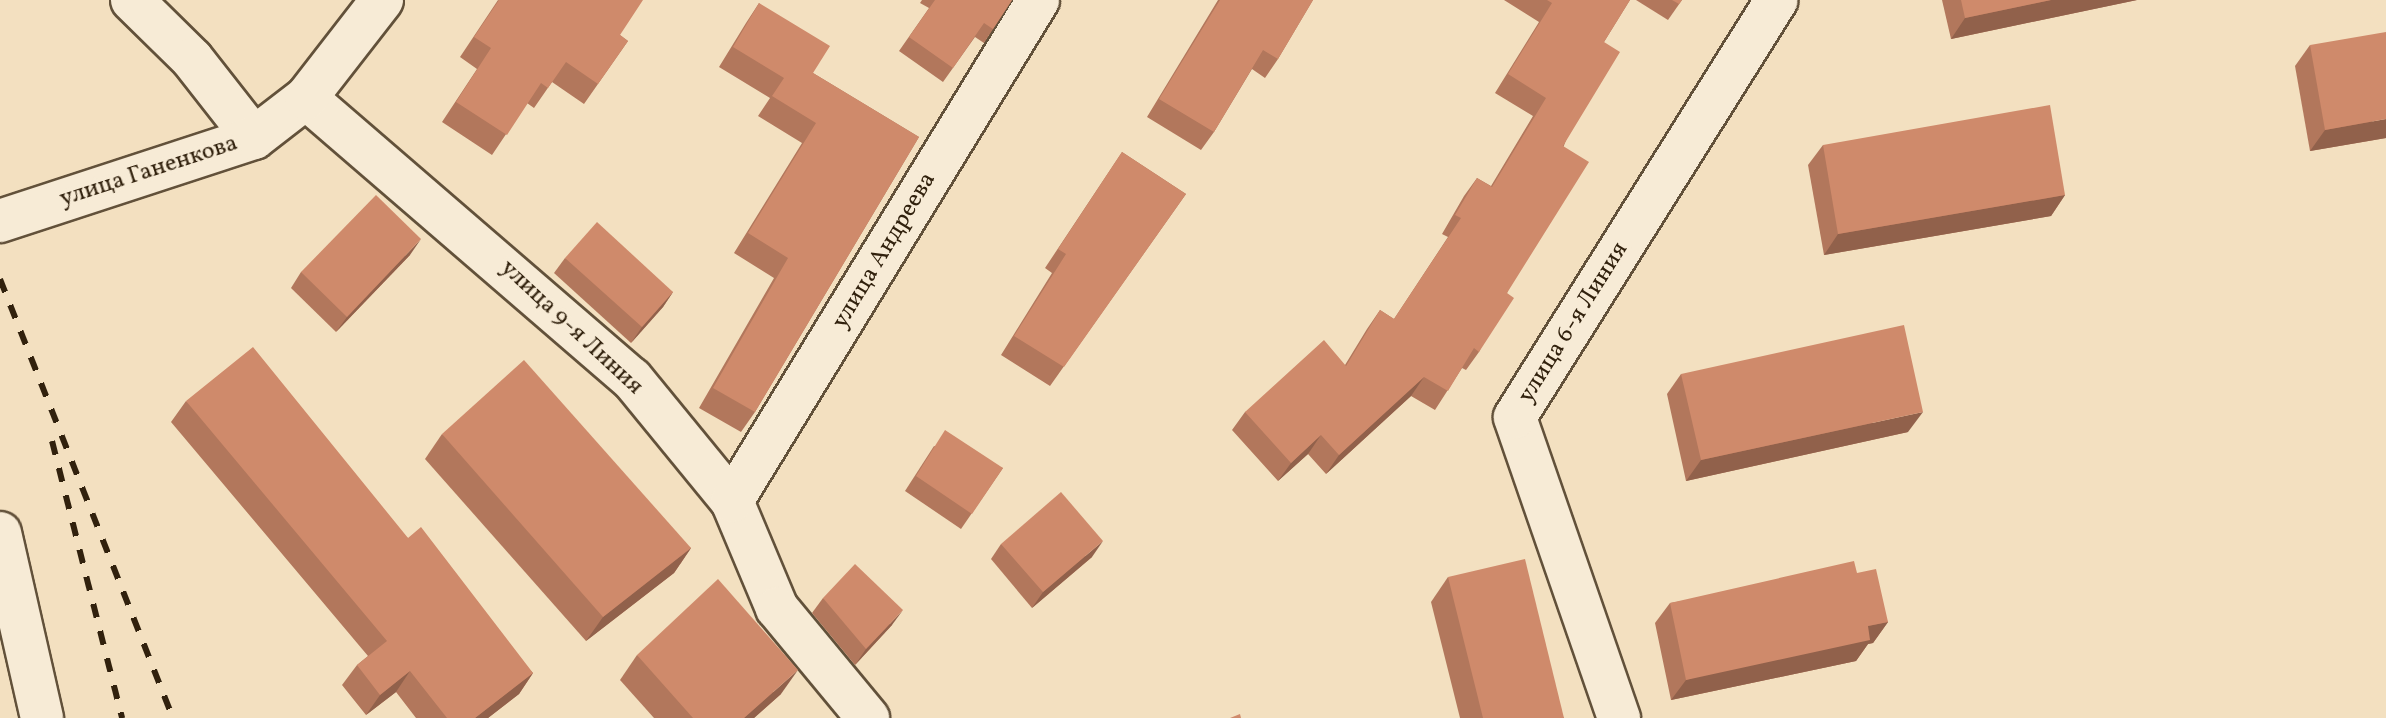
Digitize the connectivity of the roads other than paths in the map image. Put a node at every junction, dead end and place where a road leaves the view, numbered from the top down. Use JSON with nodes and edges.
{"nodes":[{"id":1,"x":132,"y":0,"type":"edge"},
{"id":2,"x":382,"y":0,"type":"edge"},
{"id":3,"x":1038,"y":0,"type":"edge"},
{"id":4,"x":1777,"y":0,"type":"edge"},
{"id":5,"x":306,"y":98,"type":"junction"},
{"id":6,"x":254,"y":138,"type":"junction"},
{"id":7,"x":0,"y":221,"type":"edge"},
{"id":8,"x":732,"y":501,"type":"junction"},
{"id":9,"x":0,"y":533,"type":"edge"},
{"id":10,"x":42,"y":718,"type":"edge"},
{"id":11,"x":868,"y":718,"type":"edge"},
{"id":12,"x":1619,"y":718,"type":"edge"}],
"edges":[{"from":1,"to":6,"type":"street"},
{"from":2,"to":5,"type":"street","name":"улица Ганенкова"},
{"from":3,"to":8,"type":"street","name":"улица Андреева"},
{"from":4,"to":12,"type":"street","name":"улица 6-я Линия"},
{"from":5,"to":6,"type":"street","name":"улица Ганенкова"},
{"from":5,"to":8,"type":"street","name":"улица 9-я Линия"},
{"from":6,"to":7,"type":"street","name":"улица Ганенкова"},
{"from":8,"to":11,"type":"street","name":"улица 9-я Линия"},
{"from":9,"to":10,"type":"street"}]}
